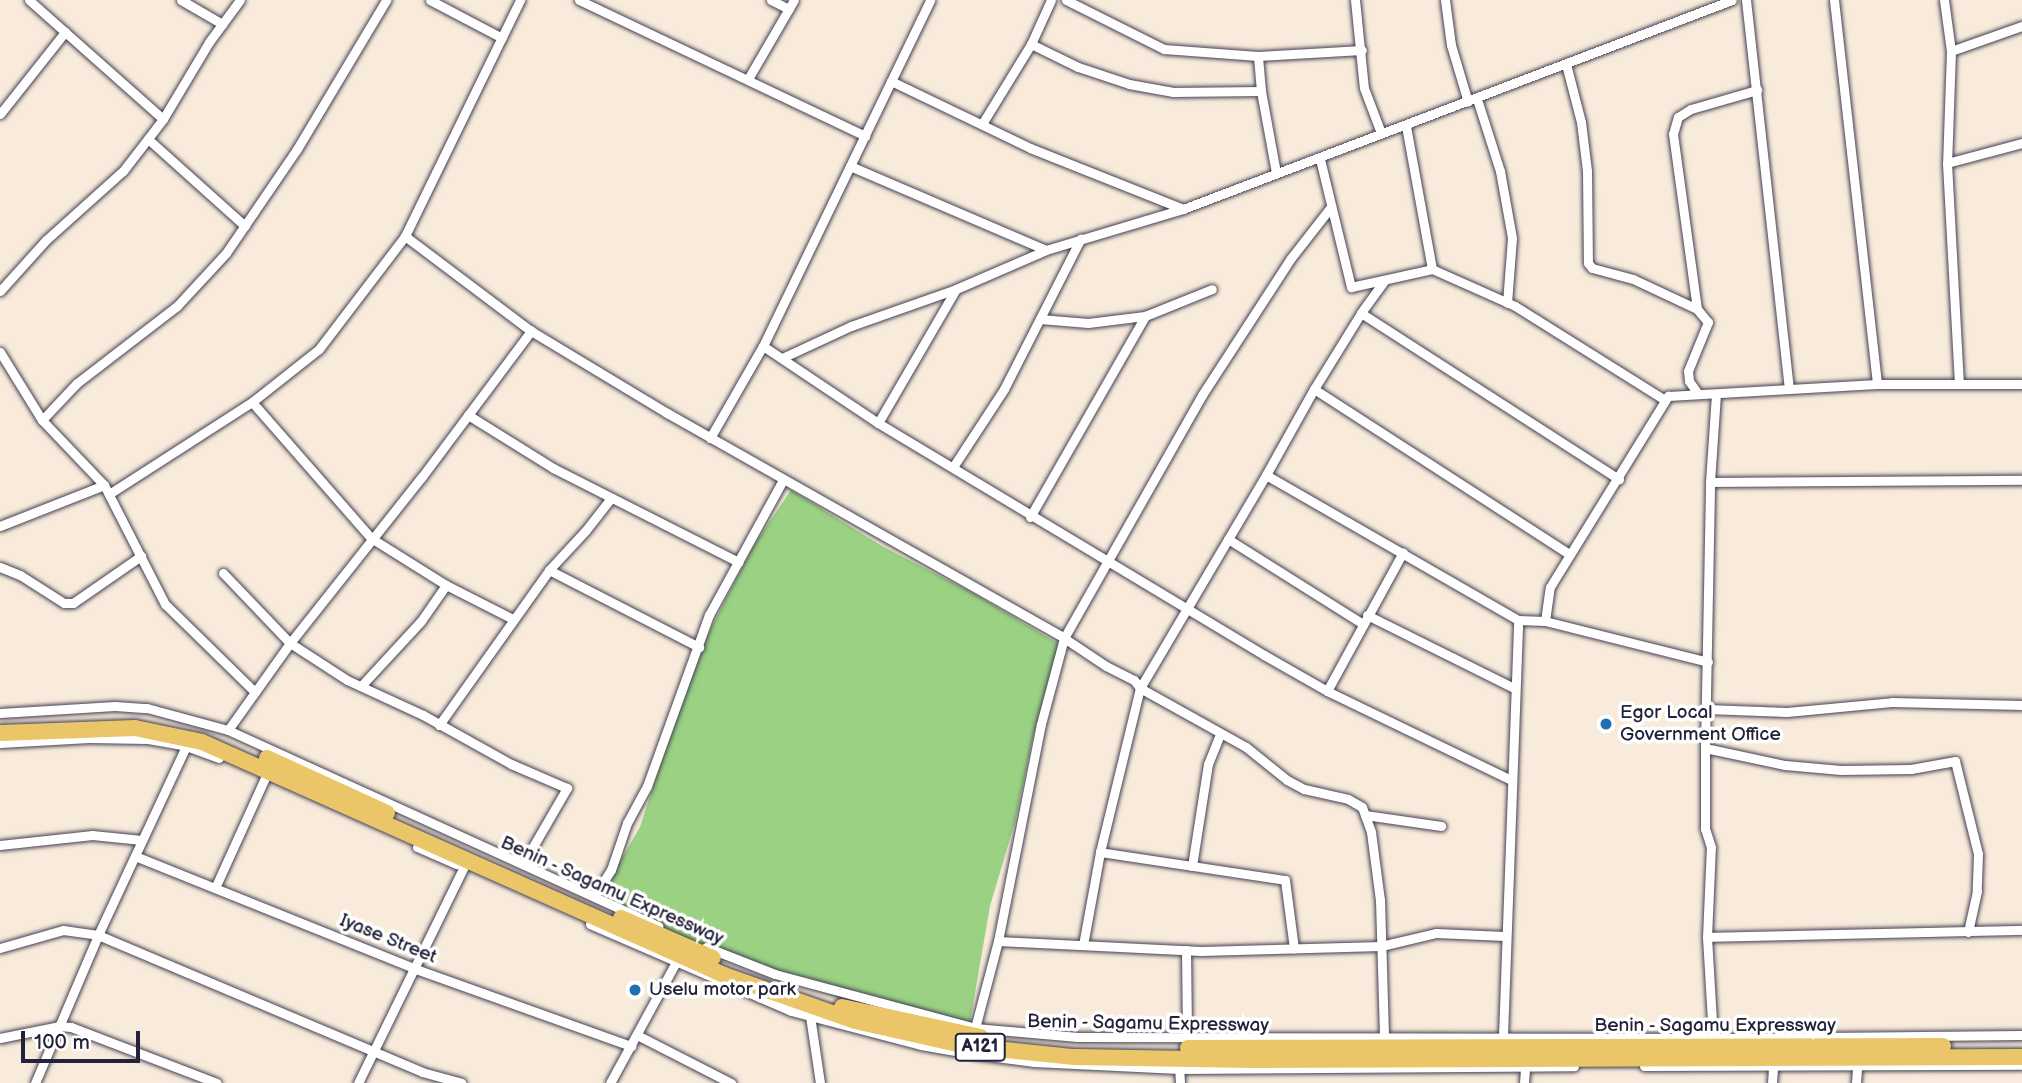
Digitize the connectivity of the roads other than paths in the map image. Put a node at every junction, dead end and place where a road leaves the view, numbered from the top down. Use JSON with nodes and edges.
{"nodes":[{"id":1,"x":29,"y":0,"type":"edge"},
{"id":2,"x":181,"y":0,"type":"edge"},
{"id":3,"x":240,"y":0,"type":"edge"},
{"id":4,"x":386,"y":0,"type":"edge"},
{"id":5,"x":430,"y":0,"type":"edge"},
{"id":6,"x":520,"y":0,"type":"edge"},
{"id":7,"x":579,"y":0,"type":"edge"},
{"id":8,"x":771,"y":0,"type":"edge"},
{"id":9,"x":930,"y":0,"type":"edge"},
{"id":10,"x":1051,"y":0,"type":"edge"},
{"id":11,"x":1066,"y":0,"type":"edge"},
{"id":12,"x":1355,"y":0,"type":"edge"},
{"id":13,"x":1445,"y":0,"type":"edge"},
{"id":14,"x":1732,"y":0,"type":"edge"},
{"id":15,"x":1746,"y":0,"type":"edge"},
{"id":16,"x":1834,"y":0,"type":"edge"},
{"id":17,"x":1944,"y":0,"type":"edge"},
{"id":18,"x":791,"y":5,"type":"edge"},
{"id":19,"x":222,"y":24,"type":"junction"},
{"id":20,"x":2022,"y":26,"type":"edge"},
{"id":21,"x":65,"y":32,"type":"junction"},
{"id":22,"x":502,"y":38,"type":"junction"},
{"id":23,"x":1031,"y":44,"type":"junction"},
{"id":24,"x":1362,"y":50,"type":"junction"},
{"id":25,"x":1951,"y":51,"type":"junction"},
{"id":26,"x":1258,"y":56,"type":"junction"},
{"id":27,"x":1566,"y":64,"type":"junction"},
{"id":28,"x":748,"y":79,"type":"junction"},
{"id":29,"x":891,"y":81,"type":"junction"},
{"id":30,"x":1757,"y":90,"type":"junction"},
{"id":31,"x":1261,"y":91,"type":"junction"},
{"id":32,"x":1473,"y":100,"type":"junction"},
{"id":33,"x":0,"y":114,"type":"edge"},
{"id":34,"x":163,"y":118,"type":"junction"},
{"id":35,"x":982,"y":124,"type":"junction"},
{"id":36,"x":1406,"y":126,"type":"junction"},
{"id":37,"x":1381,"y":133,"type":"junction"},
{"id":38,"x":865,"y":136,"type":"junction"},
{"id":39,"x":148,"y":139,"type":"junction"},
{"id":40,"x":2022,"y":143,"type":"edge"},
{"id":41,"x":1320,"y":159,"type":"junction"},
{"id":42,"x":1947,"y":163,"type":"junction"},
{"id":43,"x":850,"y":166,"type":"junction"},
{"id":44,"x":1276,"y":173,"type":"junction"},
{"id":45,"x":1330,"y":208,"type":"junction"},
{"id":46,"x":1183,"y":209,"type":"junction"},
{"id":47,"x":245,"y":226,"type":"junction"},
{"id":48,"x":405,"y":236,"type":"junction"},
{"id":49,"x":1081,"y":239,"type":"junction"},
{"id":50,"x":1046,"y":250,"type":"junction"},
{"id":51,"x":1432,"y":269,"type":"junction"},
{"id":52,"x":1384,"y":281,"type":"junction"},
{"id":53,"x":956,"y":289,"type":"junction"},
{"id":54,"x":1212,"y":289,"type":"dead end"},
{"id":55,"x":0,"y":291,"type":"edge"},
{"id":56,"x":1507,"y":303,"type":"junction"},
{"id":57,"x":1697,"y":309,"type":"junction"},
{"id":58,"x":1361,"y":313,"type":"junction"},
{"id":59,"x":1145,"y":316,"type":"junction"},
{"id":60,"x":1040,"y":319,"type":"junction"},
{"id":61,"x":531,"y":331,"type":"junction"},
{"id":62,"x":763,"y":346,"type":"junction"},
{"id":63,"x":0,"y":352,"type":"edge"},
{"id":64,"x":782,"y":358,"type":"junction"},
{"id":65,"x":1877,"y":384,"type":"junction"},
{"id":66,"x":1959,"y":384,"type":"junction"},
{"id":67,"x":2022,"y":384,"type":"edge"},
{"id":68,"x":1314,"y":389,"type":"junction"},
{"id":69,"x":1789,"y":389,"type":"junction"},
{"id":70,"x":1698,"y":394,"type":"junction"},
{"id":71,"x":1716,"y":394,"type":"junction"},
{"id":72,"x":1665,"y":400,"type":"junction"},
{"id":73,"x":252,"y":402,"type":"junction"},
{"id":74,"x":468,"y":415,"type":"junction"},
{"id":75,"x":42,"y":420,"type":"junction"},
{"id":76,"x":878,"y":423,"type":"junction"},
{"id":77,"x":710,"y":438,"type":"junction"},
{"id":78,"x":953,"y":467,"type":"junction"},
{"id":79,"x":1266,"y":475,"type":"junction"},
{"id":80,"x":1619,"y":479,"type":"junction"},
{"id":81,"x":783,"y":480,"type":"junction"},
{"id":82,"x":2022,"y":480,"type":"edge"},
{"id":83,"x":1710,"y":482,"type":"junction"},
{"id":84,"x":106,"y":489,"type":"junction"},
{"id":85,"x":611,"y":498,"type":"junction"},
{"id":86,"x":1030,"y":517,"type":"junction"},
{"id":87,"x":0,"y":526,"type":"edge"},
{"id":88,"x":371,"y":538,"type":"junction"},
{"id":89,"x":1228,"y":539,"type":"junction"},
{"id":90,"x":1403,"y":552,"type":"junction"},
{"id":91,"x":1569,"y":554,"type":"junction"},
{"id":92,"x":141,"y":556,"type":"junction"},
{"id":93,"x":738,"y":562,"type":"junction"},
{"id":94,"x":1108,"y":562,"type":"junction"},
{"id":95,"x":0,"y":567,"type":"edge"},
{"id":96,"x":549,"y":570,"type":"junction"},
{"id":97,"x":223,"y":573,"type":"dead end"},
{"id":98,"x":446,"y":585,"type":"junction"},
{"id":99,"x":1188,"y":606,"type":"junction"},
{"id":100,"x":513,"y":619,"type":"junction"},
{"id":101,"x":1365,"y":620,"type":"junction"},
{"id":102,"x":1518,"y":620,"type":"junction"},
{"id":103,"x":1545,"y":621,"type":"junction"},
{"id":104,"x":1064,"y":638,"type":"junction"},
{"id":105,"x":290,"y":643,"type":"junction"},
{"id":106,"x":699,"y":647,"type":"junction"},
{"id":107,"x":1708,"y":663,"type":"junction"},
{"id":108,"x":361,"y":686,"type":"junction"},
{"id":109,"x":1140,"y":688,"type":"junction"},
{"id":110,"x":1514,"y":688,"type":"junction"},
{"id":111,"x":1327,"y":691,"type":"junction"},
{"id":112,"x":255,"y":692,"type":"junction"},
{"id":113,"x":2022,"y":705,"type":"edge"},
{"id":114,"x":1706,"y":709,"type":"junction"},
{"id":115,"x":0,"y":713,"type":"edge"},
{"id":116,"x":0,"y":723,"type":"edge"},
{"id":117,"x":439,"y":725,"type":"junction"},
{"id":118,"x":228,"y":730,"type":"junction"},
{"id":119,"x":0,"y":733,"type":"edge"},
{"id":120,"x":1220,"y":734,"type":"junction"},
{"id":121,"x":0,"y":743,"type":"edge"},
{"id":122,"x":186,"y":746,"type":"junction"},
{"id":123,"x":1705,"y":748,"type":"junction"},
{"id":124,"x":265,"y":778,"type":"junction"},
{"id":125,"x":1511,"y":780,"type":"junction"},
{"id":126,"x":1365,"y":816,"type":"junction"},
{"id":127,"x":1441,"y":826,"type":"dead end"},
{"id":128,"x":142,"y":840,"type":"junction"},
{"id":129,"x":0,"y":845,"type":"edge"},
{"id":130,"x":1100,"y":852,"type":"junction"},
{"id":131,"x":135,"y":856,"type":"junction"},
{"id":132,"x":523,"y":864,"type":"junction"},
{"id":133,"x":1192,"y":866,"type":"junction"},
{"id":134,"x":464,"y":867,"type":"junction"},
{"id":135,"x":215,"y":888,"type":"junction"},
{"id":136,"x":594,"y":896,"type":"junction"},
{"id":137,"x":2022,"y":930,"type":"edge"},
{"id":138,"x":1968,"y":932,"type":"junction"},
{"id":139,"x":98,"y":935,"type":"junction"},
{"id":140,"x":1505,"y":936,"type":"junction"},
{"id":141,"x":1707,"y":937,"type":"junction"},
{"id":142,"x":998,"y":941,"type":"junction"},
{"id":143,"x":1083,"y":945,"type":"junction"},
{"id":144,"x":1381,"y":946,"type":"junction"},
{"id":145,"x":0,"y":948,"type":"edge"},
{"id":146,"x":1294,"y":948,"type":"junction"},
{"id":147,"x":1186,"y":950,"type":"junction"},
{"id":148,"x":676,"y":962,"type":"junction"},
{"id":149,"x":413,"y":968,"type":"junction"},
{"id":150,"x":810,"y":1016,"type":"junction"},
{"id":151,"x":59,"y":1026,"type":"junction"},
{"id":152,"x":975,"y":1028,"type":"junction"},
{"id":153,"x":637,"y":1035,"type":"junction"},
{"id":154,"x":2022,"y":1035,"type":"edge"},
{"id":155,"x":1503,"y":1036,"type":"junction"},
{"id":156,"x":1187,"y":1037,"type":"junction"},
{"id":157,"x":1384,"y":1037,"type":"junction"},
{"id":158,"x":0,"y":1038,"type":"edge"},
{"id":159,"x":1713,"y":1038,"type":"junction"},
{"id":160,"x":631,"y":1045,"type":"junction"},
{"id":161,"x":2022,"y":1046,"type":"edge"},
{"id":162,"x":374,"y":1052,"type":"junction"},
{"id":163,"x":1094,"y":1052,"type":"junction"},
{"id":164,"x":2022,"y":1057,"type":"edge"},
{"id":165,"x":1180,"y":1064,"type":"junction"},
{"id":166,"x":2022,"y":1066,"type":"edge"},
{"id":167,"x":1773,"y":1067,"type":"junction"},
{"id":168,"x":1857,"y":1067,"type":"junction"},
{"id":169,"x":1525,"y":1068,"type":"junction"},
{"id":170,"x":707,"y":1071,"type":"junction"},
{"id":171,"x":203,"y":1080,"type":"edge"},
{"id":172,"x":35,"y":1083,"type":"edge"},
{"id":173,"x":218,"y":1083,"type":"edge"},
{"id":174,"x":358,"y":1083,"type":"edge"},
{"id":175,"x":462,"y":1083,"type":"edge"},
{"id":176,"x":610,"y":1083,"type":"edge"},
{"id":177,"x":702,"y":1083,"type":"edge"},
{"id":178,"x":731,"y":1083,"type":"edge"},
{"id":179,"x":820,"y":1083,"type":"edge"},
{"id":180,"x":1180,"y":1083,"type":"edge"},
{"id":181,"x":1524,"y":1083,"type":"edge"},
{"id":182,"x":1772,"y":1083,"type":"edge"},
{"id":183,"x":1856,"y":1083,"type":"edge"}],
"edges":[{"from":1,"to":21,"type":"street"},
{"from":2,"to":19,"type":"street"},
{"from":3,"to":19,"type":"street"},
{"from":4,"to":47,"type":"street"},
{"from":5,"to":22,"type":"street"},
{"from":6,"to":22,"type":"street"},
{"from":7,"to":28,"type":"street"},
{"from":8,"to":18,"type":"street"},
{"from":9,"to":29,"type":"street"},
{"from":10,"to":23,"type":"street"},
{"from":11,"to":26,"type":"street"},
{"from":12,"to":24,"type":"street"},
{"from":13,"to":32,"type":"street"},
{"from":14,"to":27,"type":"street"},
{"from":15,"to":30,"type":"street"},
{"from":16,"to":65,"type":"street"},
{"from":17,"to":25,"type":"street"},
{"from":18,"to":28,"type":"street"},
{"from":19,"to":34,"type":"street"},
{"from":20,"to":25,"type":"street"},
{"from":21,"to":33,"type":"street"},
{"from":21,"to":34,"type":"street"},
{"from":22,"to":48,"type":"street"},
{"from":23,"to":31,"type":"street"},
{"from":23,"to":35,"type":"street"},
{"from":24,"to":26,"type":"street"},
{"from":24,"to":37,"type":"street"},
{"from":25,"to":42,"type":"street"},
{"from":26,"to":31,"type":"street"},
{"from":27,"to":32,"type":"street"},
{"from":27,"to":57,"type":"street"},
{"from":28,"to":38,"type":"street"},
{"from":29,"to":35,"type":"street"},
{"from":29,"to":38,"type":"street"},
{"from":30,"to":57,"type":"street"},
{"from":30,"to":69,"type":"street"},
{"from":31,"to":44,"type":"street"},
{"from":32,"to":36,"type":"street"},
{"from":32,"to":56,"type":"street"},
{"from":34,"to":39,"type":"street"},
{"from":35,"to":46,"type":"street"},
{"from":36,"to":37,"type":"street"},
{"from":36,"to":51,"type":"street"},
{"from":37,"to":41,"type":"street"},
{"from":38,"to":43,"type":"street"},
{"from":39,"to":47,"type":"street"},
{"from":39,"to":55,"type":"street"},
{"from":40,"to":42,"type":"street"},
{"from":41,"to":44,"type":"street"},
{"from":41,"to":45,"type":"street"},
{"from":42,"to":66,"type":"street"},
{"from":43,"to":50,"type":"street"},
{"from":43,"to":62,"type":"street"},
{"from":44,"to":46,"type":"street"},
{"from":45,"to":52,"type":"street"},
{"from":45,"to":94,"type":"street"},
{"from":46,"to":49,"type":"street"},
{"from":47,"to":75,"type":"street"},
{"from":48,"to":61,"type":"street"},
{"from":48,"to":73,"type":"street"},
{"from":49,"to":50,"type":"street"},
{"from":49,"to":60,"type":"street"},
{"from":50,"to":53,"type":"street"},
{"from":51,"to":52,"type":"street"},
{"from":51,"to":56,"type":"street"},
{"from":52,"to":58,"type":"street"},
{"from":53,"to":64,"type":"street"},
{"from":53,"to":76,"type":"street"},
{"from":54,"to":59,"type":"street"},
{"from":56,"to":72,"type":"street"},
{"from":57,"to":70,"type":"street"},
{"from":58,"to":68,"type":"street"},
{"from":58,"to":80,"type":"street"},
{"from":59,"to":60,"type":"street"},
{"from":59,"to":86,"type":"street"},
{"from":60,"to":78,"type":"street"},
{"from":61,"to":74,"type":"street"},
{"from":61,"to":77,"type":"street"},
{"from":62,"to":64,"type":"street"},
{"from":62,"to":77,"type":"street"},
{"from":63,"to":75,"type":"street"},
{"from":64,"to":76,"type":"street"},
{"from":65,"to":66,"type":"street"},
{"from":65,"to":69,"type":"street"},
{"from":66,"to":67,"type":"street"},
{"from":68,"to":79,"type":"street"},
{"from":68,"to":91,"type":"street"},
{"from":69,"to":71,"type":"street"},
{"from":70,"to":71,"type":"street"},
{"from":70,"to":72,"type":"street"},
{"from":71,"to":83,"type":"street"},
{"from":72,"to":80,"type":"street"},
{"from":73,"to":84,"type":"street"},
{"from":73,"to":88,"type":"street"},
{"from":74,"to":85,"type":"street"},
{"from":74,"to":88,"type":"street"},
{"from":75,"to":84,"type":"street"},
{"from":76,"to":78,"type":"street"},
{"from":77,"to":81,"type":"street"},
{"from":78,"to":86,"type":"street"},
{"from":79,"to":89,"type":"street"},
{"from":79,"to":90,"type":"street"},
{"from":80,"to":91,"type":"street"},
{"from":81,"to":93,"type":"street"},
{"from":81,"to":104,"type":"street"},
{"from":82,"to":83,"type":"street"},
{"from":83,"to":107,"type":"street"},
{"from":84,"to":87,"type":"street"},
{"from":84,"to":92,"type":"street"},
{"from":85,"to":93,"type":"street"},
{"from":85,"to":96,"type":"street"},
{"from":86,"to":94,"type":"street"},
{"from":88,"to":98,"type":"street"},
{"from":88,"to":105,"type":"street"},
{"from":89,"to":99,"type":"street"},
{"from":89,"to":101,"type":"street"},
{"from":90,"to":101,"type":"street"},
{"from":90,"to":102,"type":"street"},
{"from":91,"to":103,"type":"street"},
{"from":92,"to":95,"type":"street"},
{"from":92,"to":112,"type":"street"},
{"from":93,"to":106,"type":"street"},
{"from":94,"to":99,"type":"street"},
{"from":94,"to":104,"type":"street"},
{"from":96,"to":100,"type":"street"},
{"from":96,"to":106,"type":"street"},
{"from":97,"to":105,"type":"street"},
{"from":98,"to":100,"type":"street"},
{"from":98,"to":108,"type":"street"},
{"from":99,"to":109,"type":"street"},
{"from":99,"to":111,"type":"street"},
{"from":100,"to":117,"type":"street"},
{"from":101,"to":110,"type":"street"},
{"from":101,"to":111,"type":"street"},
{"from":102,"to":103,"type":"street"},
{"from":102,"to":110,"type":"street"},
{"from":103,"to":107,"type":"street"},
{"from":104,"to":109,"type":"street"},
{"from":104,"to":142,"type":"street"},
{"from":105,"to":108,"type":"street"},
{"from":105,"to":112,"type":"street"},
{"from":106,"to":136,"type":"street"},
{"from":107,"to":114,"type":"street"},
{"from":108,"to":117,"type":"street"},
{"from":109,"to":120,"type":"street"},
{"from":109,"to":130,"type":"street"},
{"from":110,"to":125,"type":"street"},
{"from":111,"to":125,"type":"street"},
{"from":112,"to":118,"type":"street"},
{"from":113,"to":114,"type":"street"},
{"from":114,"to":123,"type":"street"},
{"from":115,"to":118,"type":"street"},
{"from":116,"to":163,"type":"highway","name":"Benin - Sagamu Expressway","number":"A121"},
{"from":117,"to":132,"type":"street"},
{"from":118,"to":132,"type":"street"},
{"from":119,"to":163,"type":"highway","number":"A121"},
{"from":120,"to":126,"type":"street"},
{"from":120,"to":133,"type":"street"},
{"from":121,"to":122,"type":"street"},
{"from":122,"to":124,"type":"street"},
{"from":122,"to":128,"type":"street"},
{"from":123,"to":138,"type":"street"},
{"from":123,"to":141,"type":"street"},
{"from":124,"to":134,"type":"street"},
{"from":124,"to":135,"type":"street"},
{"from":125,"to":140,"type":"street"},
{"from":126,"to":127,"type":"street"},
{"from":126,"to":144,"type":"street"},
{"from":128,"to":129,"type":"street"},
{"from":128,"to":131,"type":"street"},
{"from":130,"to":133,"type":"street"},
{"from":130,"to":143,"type":"street"},
{"from":131,"to":135,"type":"street","name":"Iyase Street"},
{"from":131,"to":139,"type":"street"},
{"from":132,"to":136,"type":"street"},
{"from":133,"to":146,"type":"street"},
{"from":134,"to":148,"type":"street"},
{"from":134,"to":149,"type":"street"},
{"from":135,"to":149,"type":"street","name":"Iyase Street"},
{"from":136,"to":152,"type":"street"},
{"from":137,"to":138,"type":"street"},
{"from":138,"to":141,"type":"street"},
{"from":139,"to":145,"type":"street"},
{"from":139,"to":151,"type":"street"},
{"from":139,"to":162,"type":"street"},
{"from":140,"to":144,"type":"street"},
{"from":140,"to":155,"type":"street"},
{"from":141,"to":159,"type":"street"},
{"from":142,"to":143,"type":"street"},
{"from":142,"to":152,"type":"street"},
{"from":143,"to":147,"type":"street"},
{"from":144,"to":146,"type":"street"},
{"from":144,"to":157,"type":"street"},
{"from":146,"to":147,"type":"street"},
{"from":147,"to":156,"type":"street"},
{"from":148,"to":150,"type":"street"},
{"from":148,"to":153,"type":"street"},
{"from":149,"to":160,"type":"street","name":"Iyase Street"},
{"from":149,"to":162,"type":"street"},
{"from":150,"to":165,"type":"street"},
{"from":150,"to":179,"type":"street"},
{"from":151,"to":158,"type":"street"},
{"from":151,"to":171,"type":"street"},
{"from":151,"to":172,"type":"street"},
{"from":152,"to":156,"type":"street"},
{"from":153,"to":160,"type":"street"},
{"from":153,"to":170,"type":"street"},
{"from":154,"to":159,"type":"street"},
{"from":155,"to":157,"type":"street"},
{"from":155,"to":159,"type":"street"},
{"from":156,"to":157,"type":"street"},
{"from":160,"to":176,"type":"street"},
{"from":161,"to":163,"type":"highway","name":"Benin - Sagamu Expressway","number":"A121"},
{"from":162,"to":174,"type":"street"},
{"from":162,"to":175,"type":"street"},
{"from":163,"to":165,"type":"highway","number":"A121"},
{"from":164,"to":165,"type":"highway","number":"A121"},
{"from":165,"to":169,"type":"street"},
{"from":165,"to":180,"type":"street"},
{"from":166,"to":168,"type":"street"},
{"from":167,"to":168,"type":"street"},
{"from":167,"to":169,"type":"street"},
{"from":167,"to":182,"type":"street"},
{"from":168,"to":183,"type":"street"},
{"from":169,"to":181,"type":"street"},
{"from":170,"to":177,"type":"street"},
{"from":170,"to":178,"type":"street"},
{"from":171,"to":173,"type":"street"}]}
